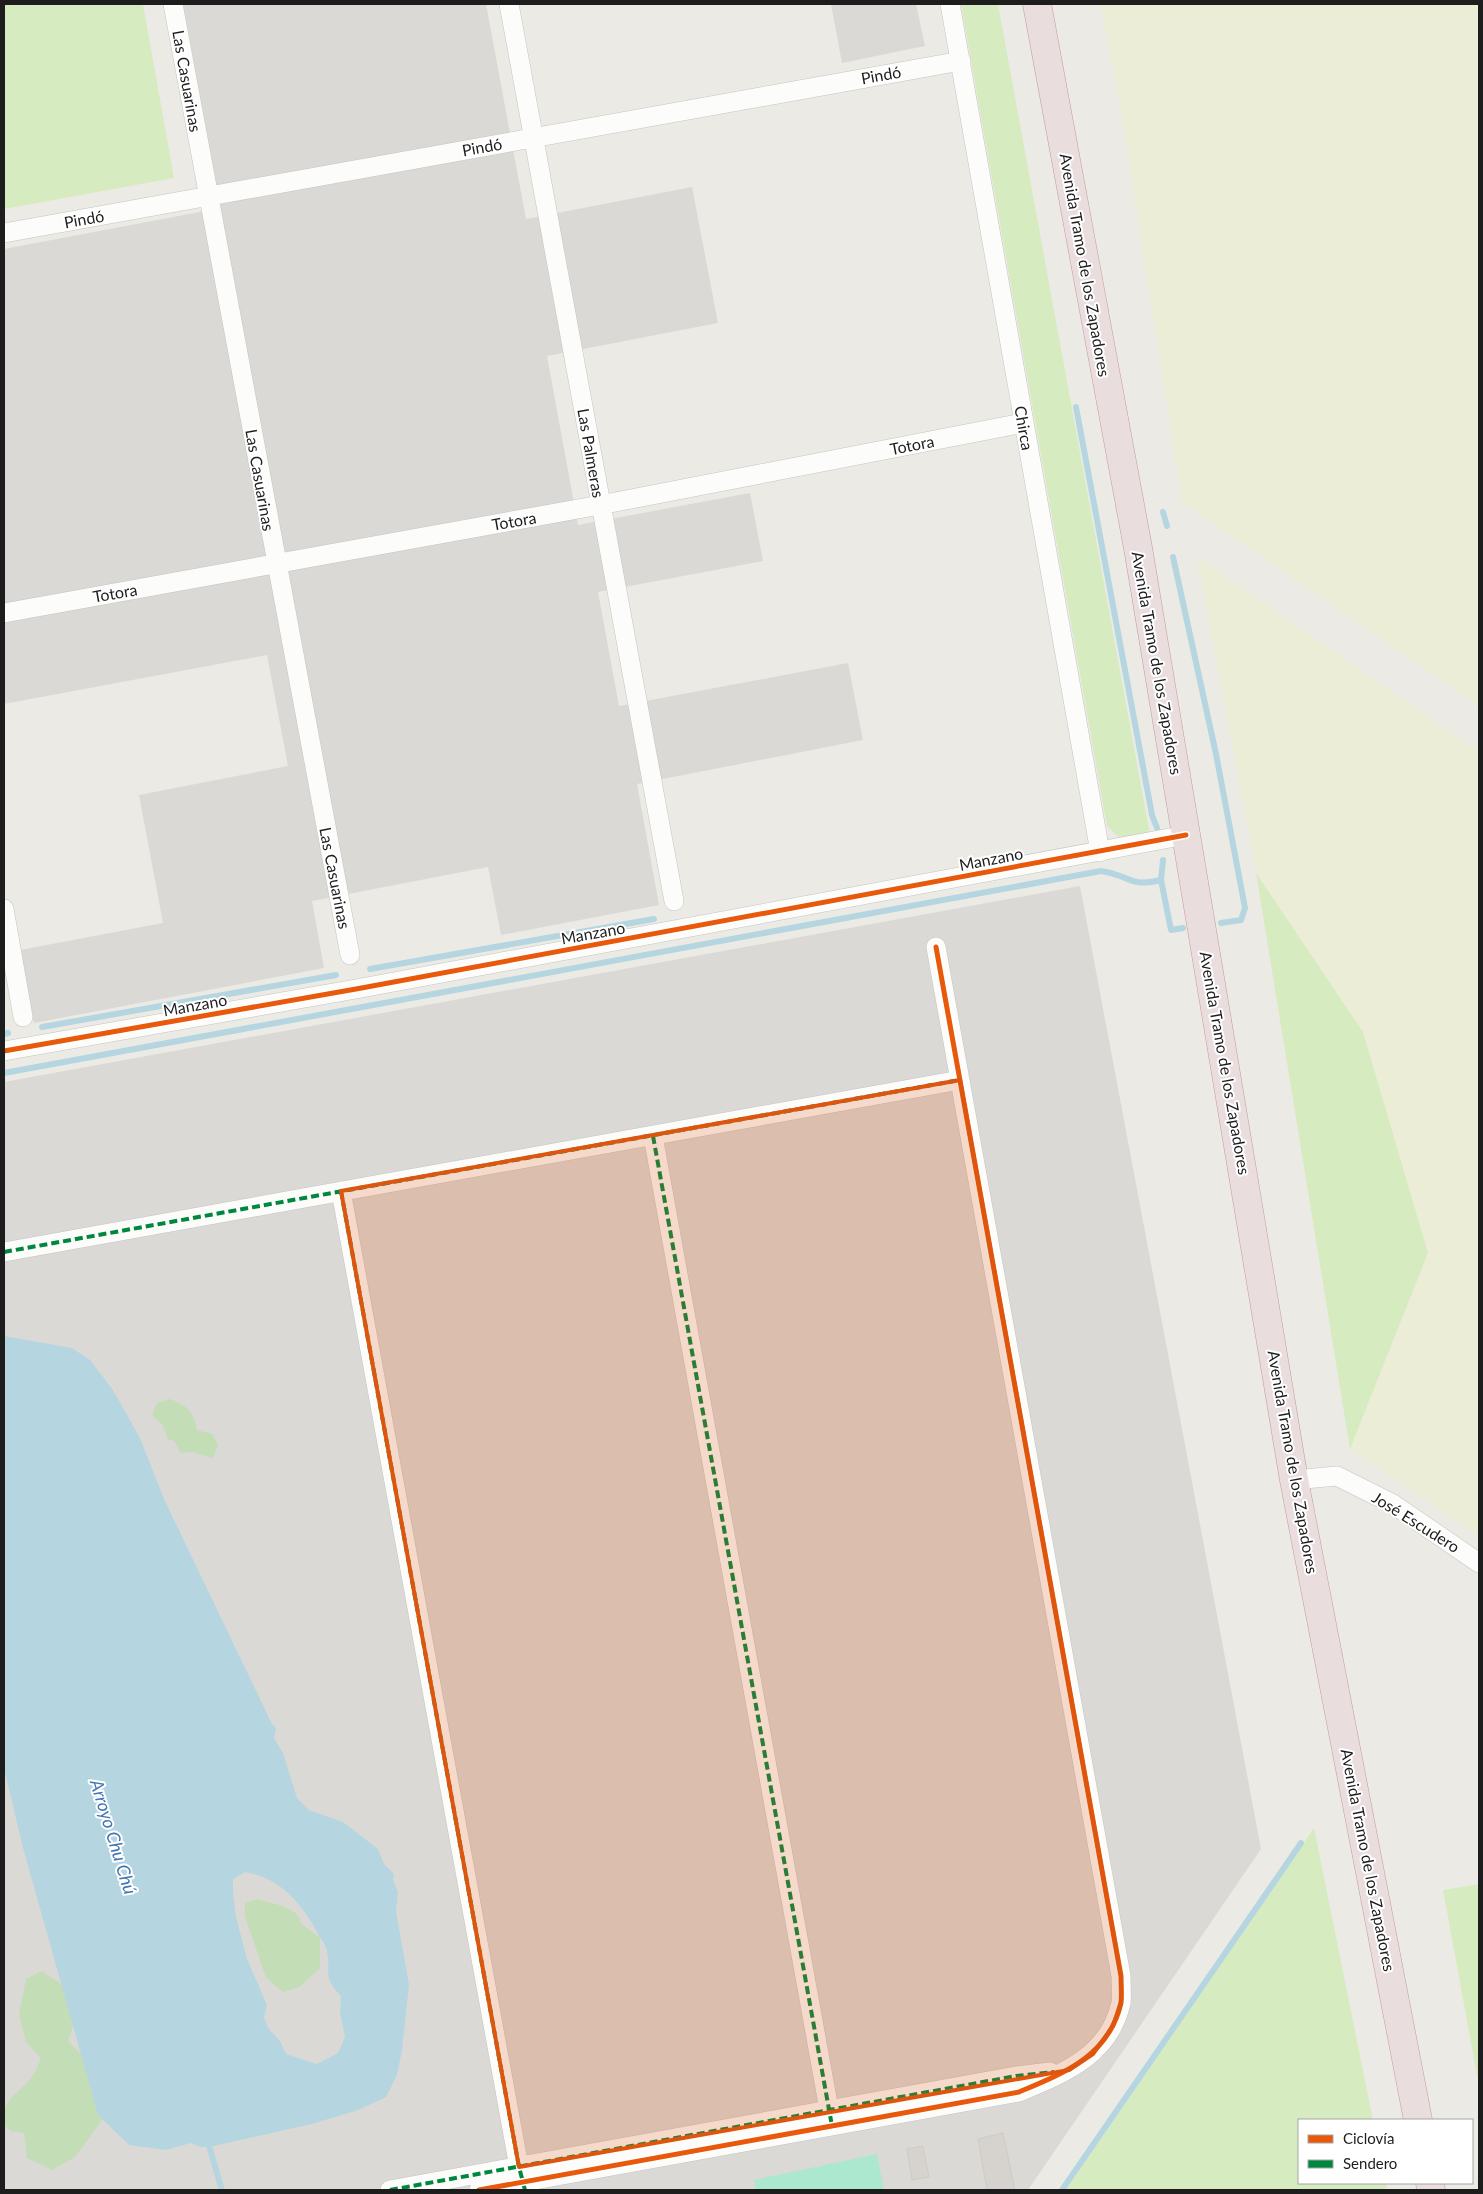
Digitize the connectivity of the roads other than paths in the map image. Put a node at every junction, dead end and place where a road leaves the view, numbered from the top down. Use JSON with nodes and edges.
{"nodes":[{"id":1,"x":173,"y":4,"type":"edge"},
{"id":2,"x":509,"y":4,"type":"edge"},
{"id":3,"x":950,"y":4,"type":"edge"},
{"id":4,"x":1037,"y":4,"type":"edge"},
{"id":5,"x":961,"y":61,"type":"junction"},
{"id":6,"x":534,"y":137,"type":"junction"},
{"id":7,"x":209,"y":198,"type":"junction"},
{"id":8,"x":4,"y":233,"type":"edge"},
{"id":9,"x":1023,"y":423,"type":"junction"},
{"id":10,"x":600,"y":505,"type":"junction"},
{"id":11,"x":276,"y":565,"type":"junction"},
{"id":12,"x":4,"y":613,"type":"edge"},
{"id":13,"x":1186,"y":835,"type":"junction"},
{"id":14,"x":1100,"y":852,"type":"junction"},
{"id":15,"x":674,"y":901,"type":"dead end"},
{"id":16,"x":4,"y":910,"type":"edge"},
{"id":17,"x":936,"y":947,"type":"dead end"},
{"id":18,"x":350,"y":955,"type":"dead end"},
{"id":19,"x":23,"y":1017,"type":"dead end"},
{"id":20,"x":4,"y":1051,"type":"edge"},
{"id":21,"x":960,"y":1080,"type":"junction"},
{"id":22,"x":653,"y":1136,"type":"junction"},
{"id":23,"x":341,"y":1192,"type":"junction"},
{"id":24,"x":4,"y":1252,"type":"edge"},
{"id":25,"x":1294,"y":1480,"type":"junction"},
{"id":26,"x":1479,"y":1562,"type":"edge"},
{"id":27,"x":830,"y":2118,"type":"junction"},
{"id":28,"x":1418,"y":2119,"type":"edge"},
{"id":29,"x":523,"y":2180,"type":"edge"},
{"id":30,"x":390,"y":2190,"type":"edge"},
{"id":31,"x":479,"y":2190,"type":"edge"}],
"edges":[{"from":1,"to":7,"type":"street","name":"Las Casuarinas"},
{"from":2,"to":6,"type":"street","name":"Las Palmeras"},
{"from":3,"to":5,"type":"street","name":"Chirca"},
{"from":4,"to":13,"type":"highway","name":"Avenida Tramo de los Zapadores"},
{"from":5,"to":6,"type":"street","name":"Pindó"},
{"from":5,"to":9,"type":"street","name":"Chirca"},
{"from":6,"to":7,"type":"street","name":"Pindó"},
{"from":6,"to":10,"type":"street","name":"Las Palmeras"},
{"from":7,"to":8,"type":"street","name":"Pindó"},
{"from":7,"to":11,"type":"street","name":"Las Casuarinas"},
{"from":9,"to":10,"type":"street","name":"Totora"},
{"from":9,"to":14,"type":"street","name":"Chirca"},
{"from":10,"to":11,"type":"street","name":"Totora"},
{"from":10,"to":15,"type":"street","name":"Las Palmeras"},
{"from":11,"to":12,"type":"street","name":"Totora"},
{"from":11,"to":18,"type":"street","name":"Las Casuarinas"},
{"from":13,"to":14,"type":"street","name":"Manzano"},
{"from":13,"to":25,"type":"highway","name":"Avenida Tramo de los Zapadores"},
{"from":14,"to":20,"type":"street","name":"Manzano"},
{"from":16,"to":19,"type":"street"},
{"from":17,"to":21,"type":"street"},
{"from":21,"to":22,"type":"street"},
{"from":21,"to":27,"type":"street"},
{"from":22,"to":23,"type":"street"},
{"from":22,"to":27,"type":"street"},
{"from":23,"to":24,"type":"street"},
{"from":23,"to":29,"type":"street"},
{"from":25,"to":26,"type":"street","name":"José Escudero"},
{"from":25,"to":28,"type":"highway","name":"Avenida Tramo de los Zapadores"},
{"from":27,"to":29,"type":"street"},
{"from":29,"to":30,"type":"street"},
{"from":29,"to":31,"type":"street"}]}
